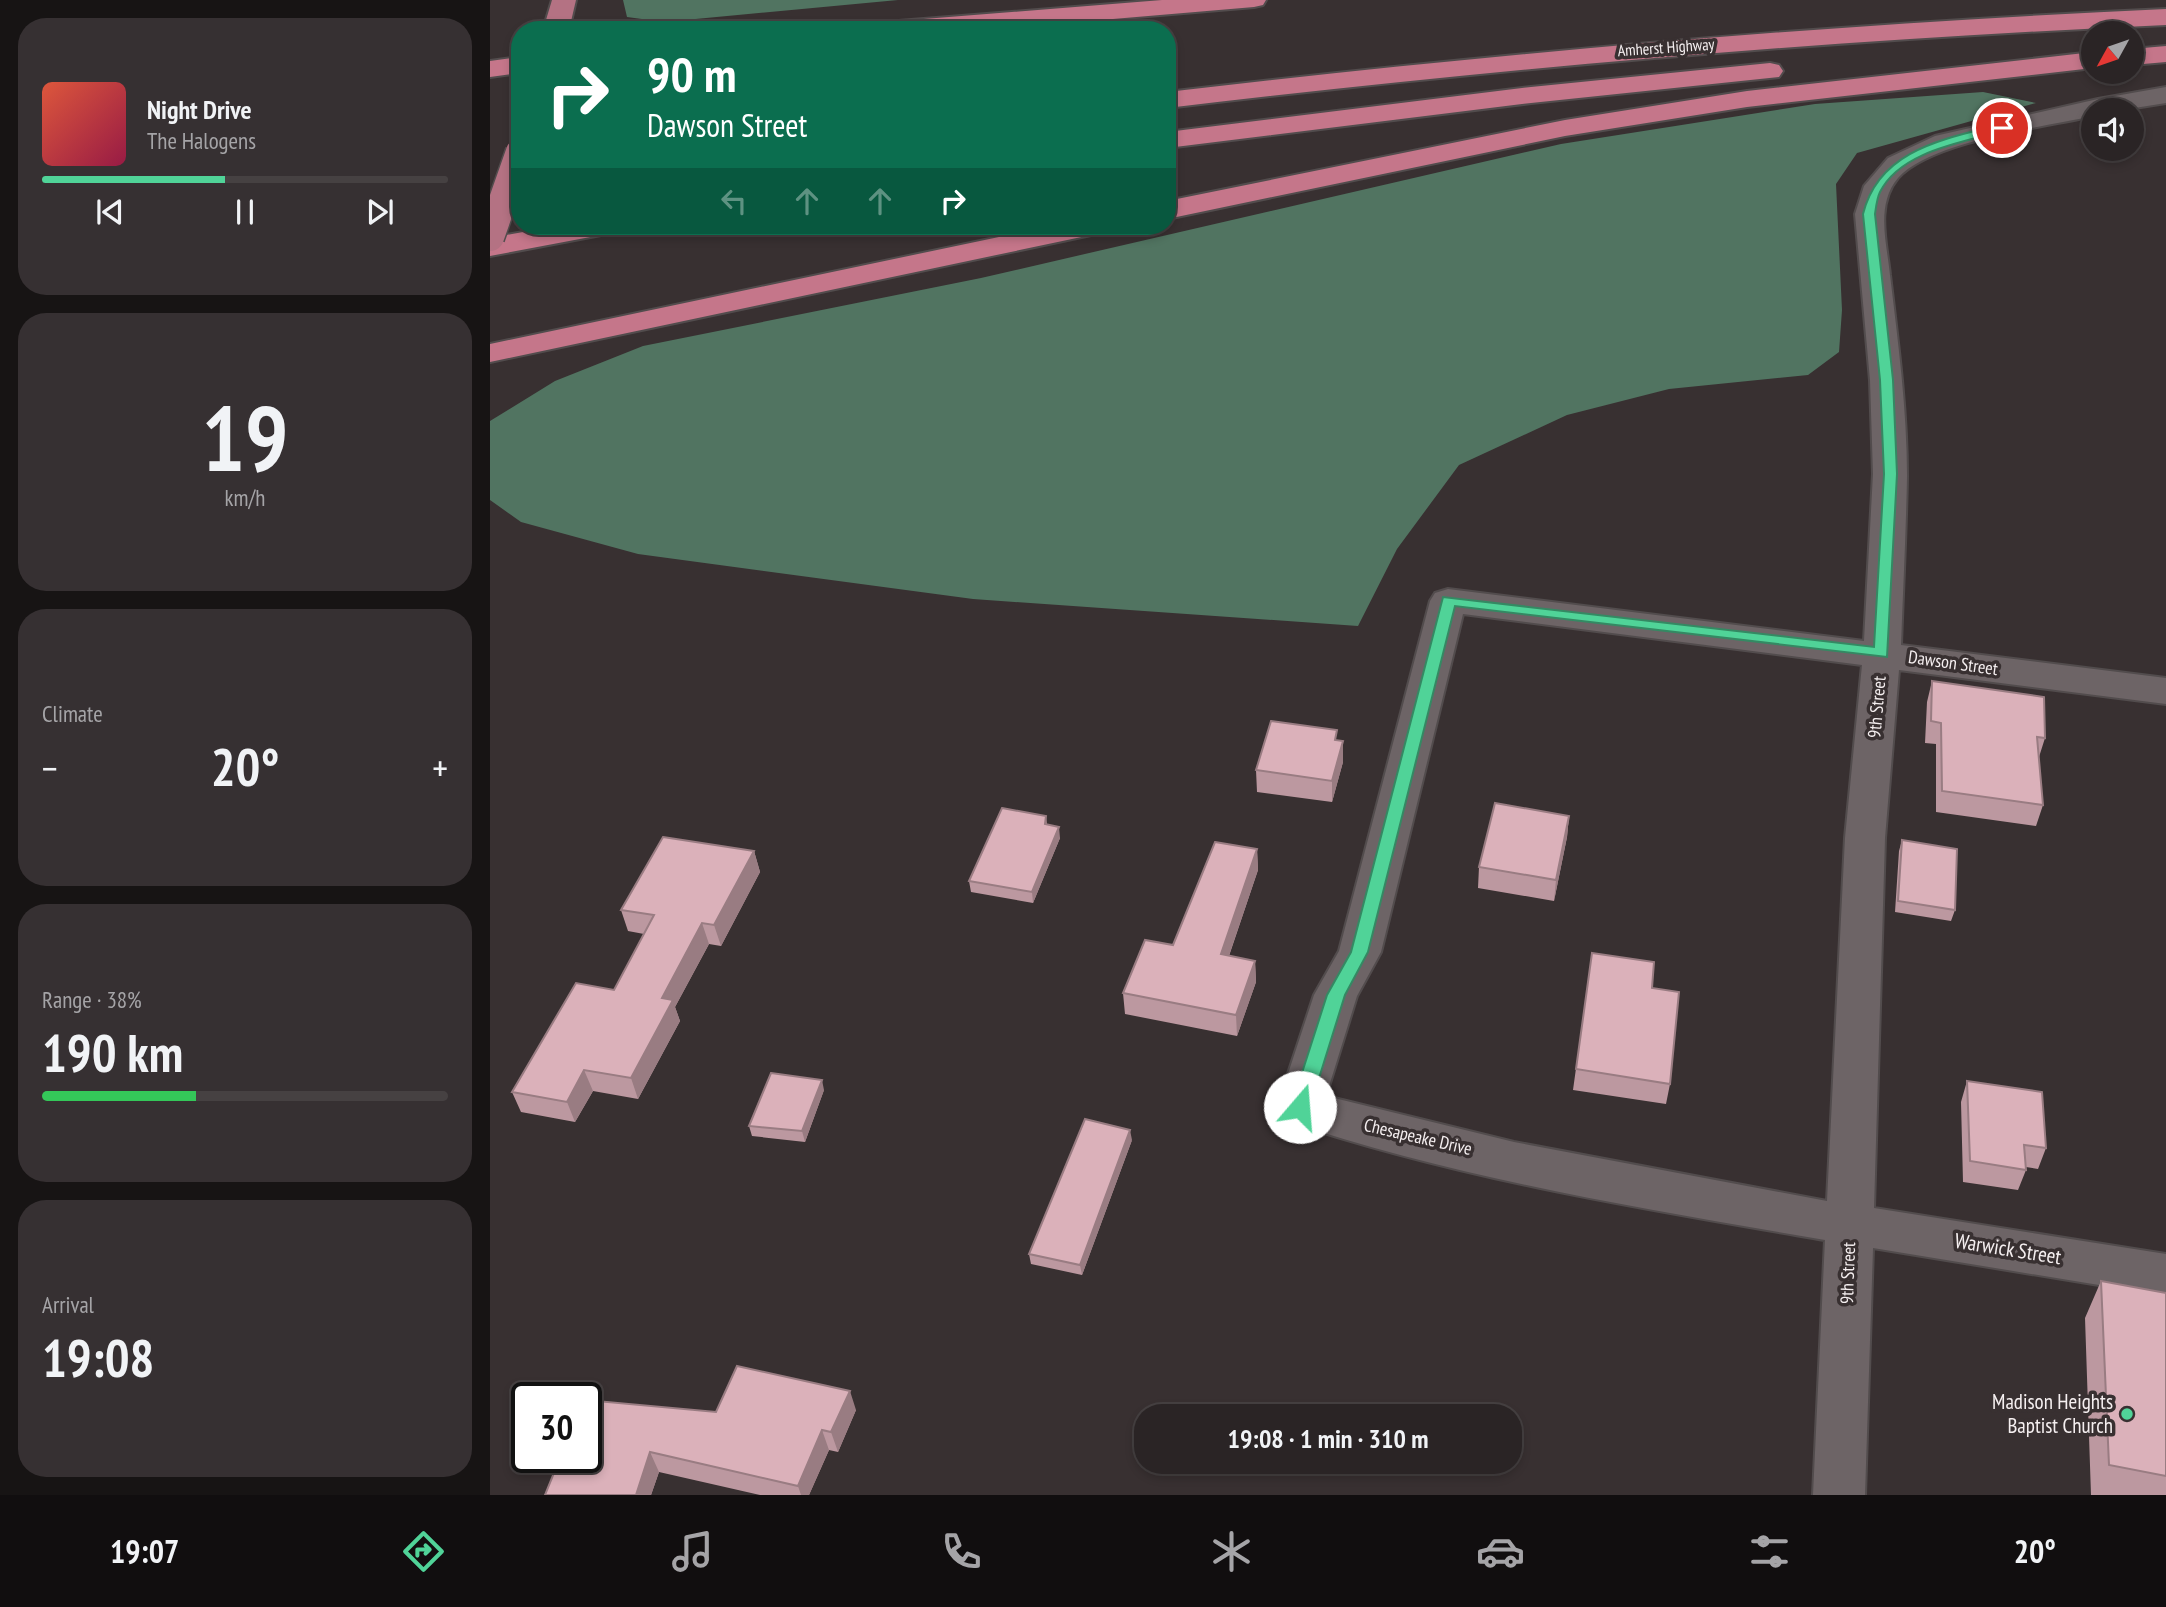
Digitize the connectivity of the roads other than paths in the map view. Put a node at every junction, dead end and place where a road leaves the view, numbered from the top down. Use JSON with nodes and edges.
{"nodes":[{"id":1,"x":564,"y":0,"type":"edge"},
{"id":2,"x":1254,"y":0,"type":"edge"},
{"id":3,"x":2166,"y":17,"type":"edge"},
{"id":4,"x":558,"y":21,"type":"edge"},
{"id":5,"x":996,"y":21,"type":"edge"},
{"id":6,"x":2166,"y":39,"type":"edge"},
{"id":7,"x":2144,"y":40,"type":"edge"},
{"id":8,"x":2081,"y":44,"type":"edge"},
{"id":9,"x":2166,"y":54,"type":"edge"},
{"id":10,"x":2144,"y":56,"type":"edge"},
{"id":11,"x":2081,"y":61,"type":"edge"},
{"id":12,"x":511,"y":66,"type":"edge"},
{"id":13,"x":490,"y":69,"type":"edge"},
{"id":14,"x":2166,"y":95,"type":"edge"},
{"id":15,"x":1176,"y":99,"type":"edge"},
{"id":16,"x":1176,"y":139,"type":"edge"},
{"id":17,"x":511,"y":178,"type":"edge"},
{"id":18,"x":511,"y":198,"type":"edge"},
{"id":19,"x":490,"y":202,"type":"edge"},
{"id":20,"x":1176,"y":208,"type":"edge"},
{"id":21,"x":553,"y":235,"type":"edge"},
{"id":22,"x":1048,"y":235,"type":"edge"},
{"id":23,"x":490,"y":237,"type":"edge"},
{"id":24,"x":490,"y":247,"type":"edge"},
{"id":25,"x":490,"y":353,"type":"edge"},
{"id":26,"x":1448,"y":601,"type":"joint"},
{"id":27,"x":1882,"y":653,"type":"junction"},
{"id":28,"x":2166,"y":691,"type":"edge"},
{"id":29,"x":1850,"y":1224,"type":"junction"},
{"id":30,"x":2166,"y":1275,"type":"edge"},
{"id":31,"x":1839,"y":1495,"type":"edge"}],
"edges":[{"from":1,"to":4,"type":"highway"},
{"from":2,"to":5,"type":"highway"},
{"from":3,"to":15,"type":"highway","name":"Amherst Highway"},
{"from":6,"to":7,"type":"highway"},
{"from":8,"to":16,"type":"highway","name":"Amherst Highway"},
{"from":9,"to":10,"type":"highway"},
{"from":11,"to":20,"type":"highway"},
{"from":12,"to":13,"type":"highway"},
{"from":14,"to":27,"type":"street","name":"9th Street"},
{"from":17,"to":23,"type":"highway","bridge":true},
{"from":18,"to":19,"type":"highway"},
{"from":21,"to":24,"type":"highway"},
{"from":22,"to":25,"type":"highway"},
{"from":26,"to":27,"type":"street","name":"Dawson Street"},
{"from":26,"to":29,"type":"street","name":"Chesapeake Drive"},
{"from":27,"to":28,"type":"street","name":"Dawson Street"},
{"from":27,"to":29,"type":"street","name":"9th Street"},
{"from":29,"to":30,"type":"street","name":"Warwick Street"},
{"from":29,"to":31,"type":"street","name":"9th Street"}]}
